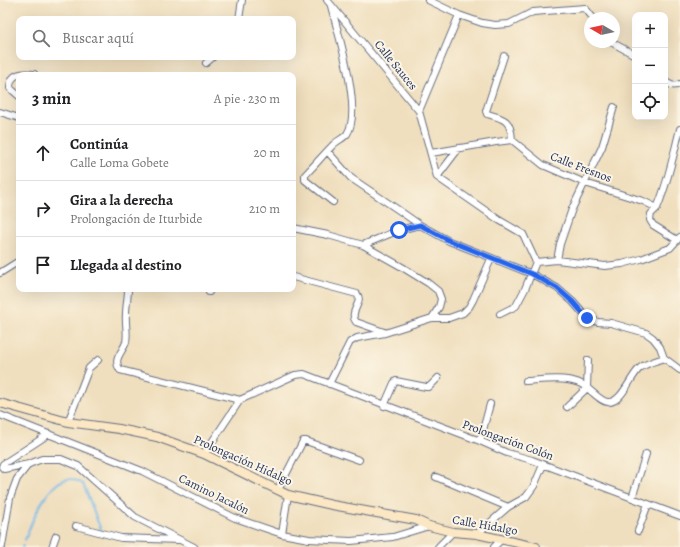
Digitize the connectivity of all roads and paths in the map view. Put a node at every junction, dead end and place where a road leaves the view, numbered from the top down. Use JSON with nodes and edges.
{"nodes":[{"id":1,"x":242,"y":0,"type":"edge"},
{"id":2,"x":428,"y":0,"type":"edge"},
{"id":3,"x":329,"y":1,"type":"edge"},
{"id":4,"x":588,"y":12,"type":"edge"},
{"id":5,"x":460,"y":15,"type":"junction"},
{"id":6,"x":239,"y":16,"type":"edge"},
{"id":7,"x":620,"y":47,"type":"edge"},
{"id":8,"x":632,"y":53,"type":"edge"},
{"id":9,"x":504,"y":56,"type":"dead end"},
{"id":10,"x":210,"y":60,"type":"edge"},
{"id":11,"x":206,"y":63,"type":"dead end"},
{"id":12,"x":16,"y":75,"type":"edge"},
{"id":13,"x":668,"y":83,"type":"edge"},
{"id":14,"x":678,"y":85,"type":"edge"},
{"id":15,"x":16,"y":93,"type":"edge"},
{"id":16,"x":614,"y":107,"type":"dead end"},
{"id":17,"x":419,"y":111,"type":"junction"},
{"id":18,"x":0,"y":112,"type":"edge"},
{"id":19,"x":16,"y":117,"type":"edge"},
{"id":20,"x":680,"y":130,"type":"edge"},
{"id":21,"x":512,"y":140,"type":"junction"},
{"id":22,"x":459,"y":148,"type":"junction"},
{"id":23,"x":328,"y":152,"type":"junction"},
{"id":24,"x":432,"y":153,"type":"junction"},
{"id":25,"x":437,"y":177,"type":"junction"},
{"id":26,"x":585,"y":183,"type":"junction"},
{"id":27,"x":332,"y":202,"type":"dead end"},
{"id":28,"x":657,"y":208,"type":"junction"},
{"id":29,"x":420,"y":225,"type":"junction"},
{"id":30,"x":296,"y":229,"type":"edge"},
{"id":31,"x":678,"y":239,"type":"edge"},
{"id":32,"x":363,"y":245,"type":"junction"},
{"id":33,"x":491,"y":259,"type":"junction"},
{"id":34,"x":557,"y":260,"type":"junction"},
{"id":35,"x":536,"y":262,"type":"junction"},
{"id":36,"x":16,"y":264,"type":"edge"},
{"id":37,"x":1,"y":271,"type":"edge"},
{"id":38,"x":532,"y":274,"type":"junction"},
{"id":39,"x":296,"y":278,"type":"edge"},
{"id":40,"x":128,"y":292,"type":"edge"},
{"id":41,"x":500,"y":314,"type":"dead end"},
{"id":42,"x":432,"y":318,"type":"junction"},
{"id":43,"x":385,"y":333,"type":"junction"},
{"id":44,"x":664,"y":358,"type":"junction"},
{"id":45,"x":98,"y":360,"type":"dead end"},
{"id":46,"x":588,"y":360,"type":"dead end"},
{"id":47,"x":680,"y":370,"type":"edge"},
{"id":48,"x":438,"y":378,"type":"dead end"},
{"id":49,"x":526,"y":382,"type":"dead end"},
{"id":50,"x":329,"y":384,"type":"junction"},
{"id":51,"x":587,"y":388,"type":"junction"},
{"id":52,"x":240,"y":400,"type":"junction"},
{"id":53,"x":0,"y":403,"type":"edge"},
{"id":54,"x":490,"y":404,"type":"dead end"},
{"id":55,"x":384,"y":406,"type":"junction"},
{"id":56,"x":567,"y":406,"type":"dead end"},
{"id":57,"x":0,"y":415,"type":"edge"},
{"id":58,"x":68,"y":422,"type":"junction"},
{"id":59,"x":49,"y":434,"type":"junction"},
{"id":60,"x":480,"y":441,"type":"junction"},
{"id":61,"x":204,"y":454,"type":"junction"},
{"id":62,"x":646,"y":454,"type":"dead end"},
{"id":63,"x":359,"y":460,"type":"dead end"},
{"id":64,"x":29,"y":464,"type":"junction"},
{"id":65,"x":543,"y":465,"type":"junction"},
{"id":66,"x":436,"y":477,"type":"dead end"},
{"id":67,"x":278,"y":490,"type":"junction"},
{"id":68,"x":288,"y":495,"type":"junction"},
{"id":69,"x":632,"y":498,"type":"junction"},
{"id":70,"x":648,"y":504,"type":"junction"},
{"id":71,"x":508,"y":507,"type":"junction"},
{"id":72,"x":680,"y":516,"type":"edge"},
{"id":73,"x":76,"y":526,"type":"dead end"},
{"id":74,"x":430,"y":526,"type":"junction"},
{"id":75,"x":453,"y":532,"type":"junction"},
{"id":76,"x":638,"y":532,"type":"dead end"},
{"id":77,"x":282,"y":534,"type":"junction"},
{"id":78,"x":477,"y":534,"type":"junction"},
{"id":79,"x":56,"y":536,"type":"dead end"},
{"id":80,"x":502,"y":539,"type":"junction"},
{"id":81,"x":182,"y":540,"type":"junction"},
{"id":82,"x":351,"y":541,"type":"junction"},
{"id":83,"x":1,"y":546,"type":"edge"},
{"id":84,"x":52,"y":547,"type":"edge"},
{"id":85,"x":194,"y":547,"type":"edge"},
{"id":86,"x":348,"y":547,"type":"edge"},
{"id":87,"x":438,"y":547,"type":"edge"},
{"id":88,"x":494,"y":547,"type":"edge"},
{"id":89,"x":536,"y":547,"type":"edge"}],
"edges":[{"from":1,"to":6,"type":"street"},
{"from":2,"to":5,"type":"street"},
{"from":3,"to":17,"type":"street","name":"Calle Sauces"},
{"from":3,"to":23,"type":"street"},
{"from":4,"to":5,"type":"street"},
{"from":5,"to":17,"type":"street"},
{"from":7,"to":8,"type":"street"},
{"from":9,"to":21,"type":"street"},
{"from":10,"to":11,"type":"street"},
{"from":12,"to":15,"type":"street"},
{"from":13,"to":14,"type":"street"},
{"from":16,"to":26,"type":"street"},
{"from":17,"to":24,"type":"street","name":"Calle Sauces"},
{"from":18,"to":19,"type":"street"},
{"from":20,"to":28,"type":"street"},
{"from":21,"to":22,"type":"street"},
{"from":21,"to":26,"type":"street","name":"Calle Fresnos"},
{"from":22,"to":24,"type":"street"},
{"from":22,"to":25,"type":"street"},
{"from":23,"to":27,"type":"street"},
{"from":23,"to":29,"type":"street"},
{"from":24,"to":25,"type":"street","name":"Calle Sauces"},
{"from":25,"to":35,"type":"street"},
{"from":26,"to":28,"type":"street","name":"Calle Fresnos"},
{"from":26,"to":34,"type":"street"},
{"from":28,"to":31,"type":"street"},
{"from":29,"to":32,"type":"street"},
{"from":29,"to":33,"type":"street"},
{"from":30,"to":32,"type":"street"},
{"from":31,"to":34,"type":"street"},
{"from":32,"to":42,"type":"street"},
{"from":33,"to":38,"type":"street"},
{"from":33,"to":42,"type":"street"},
{"from":34,"to":35,"type":"street"},
{"from":35,"to":38,"type":"street"},
{"from":36,"to":37,"type":"street"},
{"from":38,"to":41,"type":"street"},
{"from":38,"to":44,"type":"street"},
{"from":39,"to":43,"type":"street"},
{"from":40,"to":52,"type":"street"},
{"from":42,"to":43,"type":"street"},
{"from":43,"to":50,"type":"street"},
{"from":44,"to":47,"type":"street"},
{"from":44,"to":51,"type":"street"},
{"from":45,"to":58,"type":"street"},
{"from":46,"to":51,"type":"street"},
{"from":48,"to":55,"type":"street"},
{"from":49,"to":51,"type":"street"},
{"from":50,"to":52,"type":"street","name":"Prolongación Colón"},
{"from":50,"to":55,"type":"street","name":"Prolongación Colón"},
{"from":51,"to":56,"type":"street"},
{"from":52,"to":61,"type":"street"},
{"from":53,"to":58,"type":"street","name":"Prolongación Hidalgo"},
{"from":54,"to":60,"type":"street"},
{"from":55,"to":60,"type":"street","name":"Prolongación Colón"},
{"from":57,"to":59,"type":"street","name":"Camino Jacalón"},
{"from":58,"to":61,"type":"street","name":"Prolongación Hidalgo"},
{"from":59,"to":64,"type":"street"},
{"from":59,"to":77,"type":"street","name":"Camino Jacalón"},
{"from":60,"to":65,"type":"street","name":"Prolongación Colón"},
{"from":61,"to":67,"type":"street","name":"Prolongación Hidalgo"},
{"from":62,"to":69,"type":"street"},
{"from":63,"to":67,"type":"street"},
{"from":64,"to":81,"type":"street"},
{"from":64,"to":83,"type":"street"},
{"from":65,"to":69,"type":"street","name":"Prolongación Colón"},
{"from":65,"to":71,"type":"street"},
{"from":66,"to":71,"type":"street"},
{"from":67,"to":68,"type":"street","name":"Prolongación Hidalgo"},
{"from":68,"to":74,"type":"street","name":"Prolongación Hidalgo"},
{"from":68,"to":77,"type":"street"},
{"from":69,"to":70,"type":"street","name":"Prolongación Colón"},
{"from":70,"to":72,"type":"street","name":"Prolongación Colón"},
{"from":70,"to":76,"type":"street"},
{"from":71,"to":78,"type":"street"},
{"from":73,"to":81,"type":"street"},
{"from":74,"to":75,"type":"street","name":"Calle Hidalgo"},
{"from":74,"to":82,"type":"street","name":"Camino Jacalón"},
{"from":75,"to":78,"type":"street","name":"Calle Hidalgo"},
{"from":75,"to":87,"type":"street"},
{"from":77,"to":82,"type":"street","name":"Camino Jacalón"},
{"from":78,"to":80,"type":"street","name":"Calle Hidalgo"},
{"from":79,"to":84,"type":"street"},
{"from":80,"to":88,"type":"street"},
{"from":80,"to":89,"type":"street","name":"Calle Hidalgo"},
{"from":81,"to":85,"type":"street"},
{"from":82,"to":86,"type":"street"}]}
